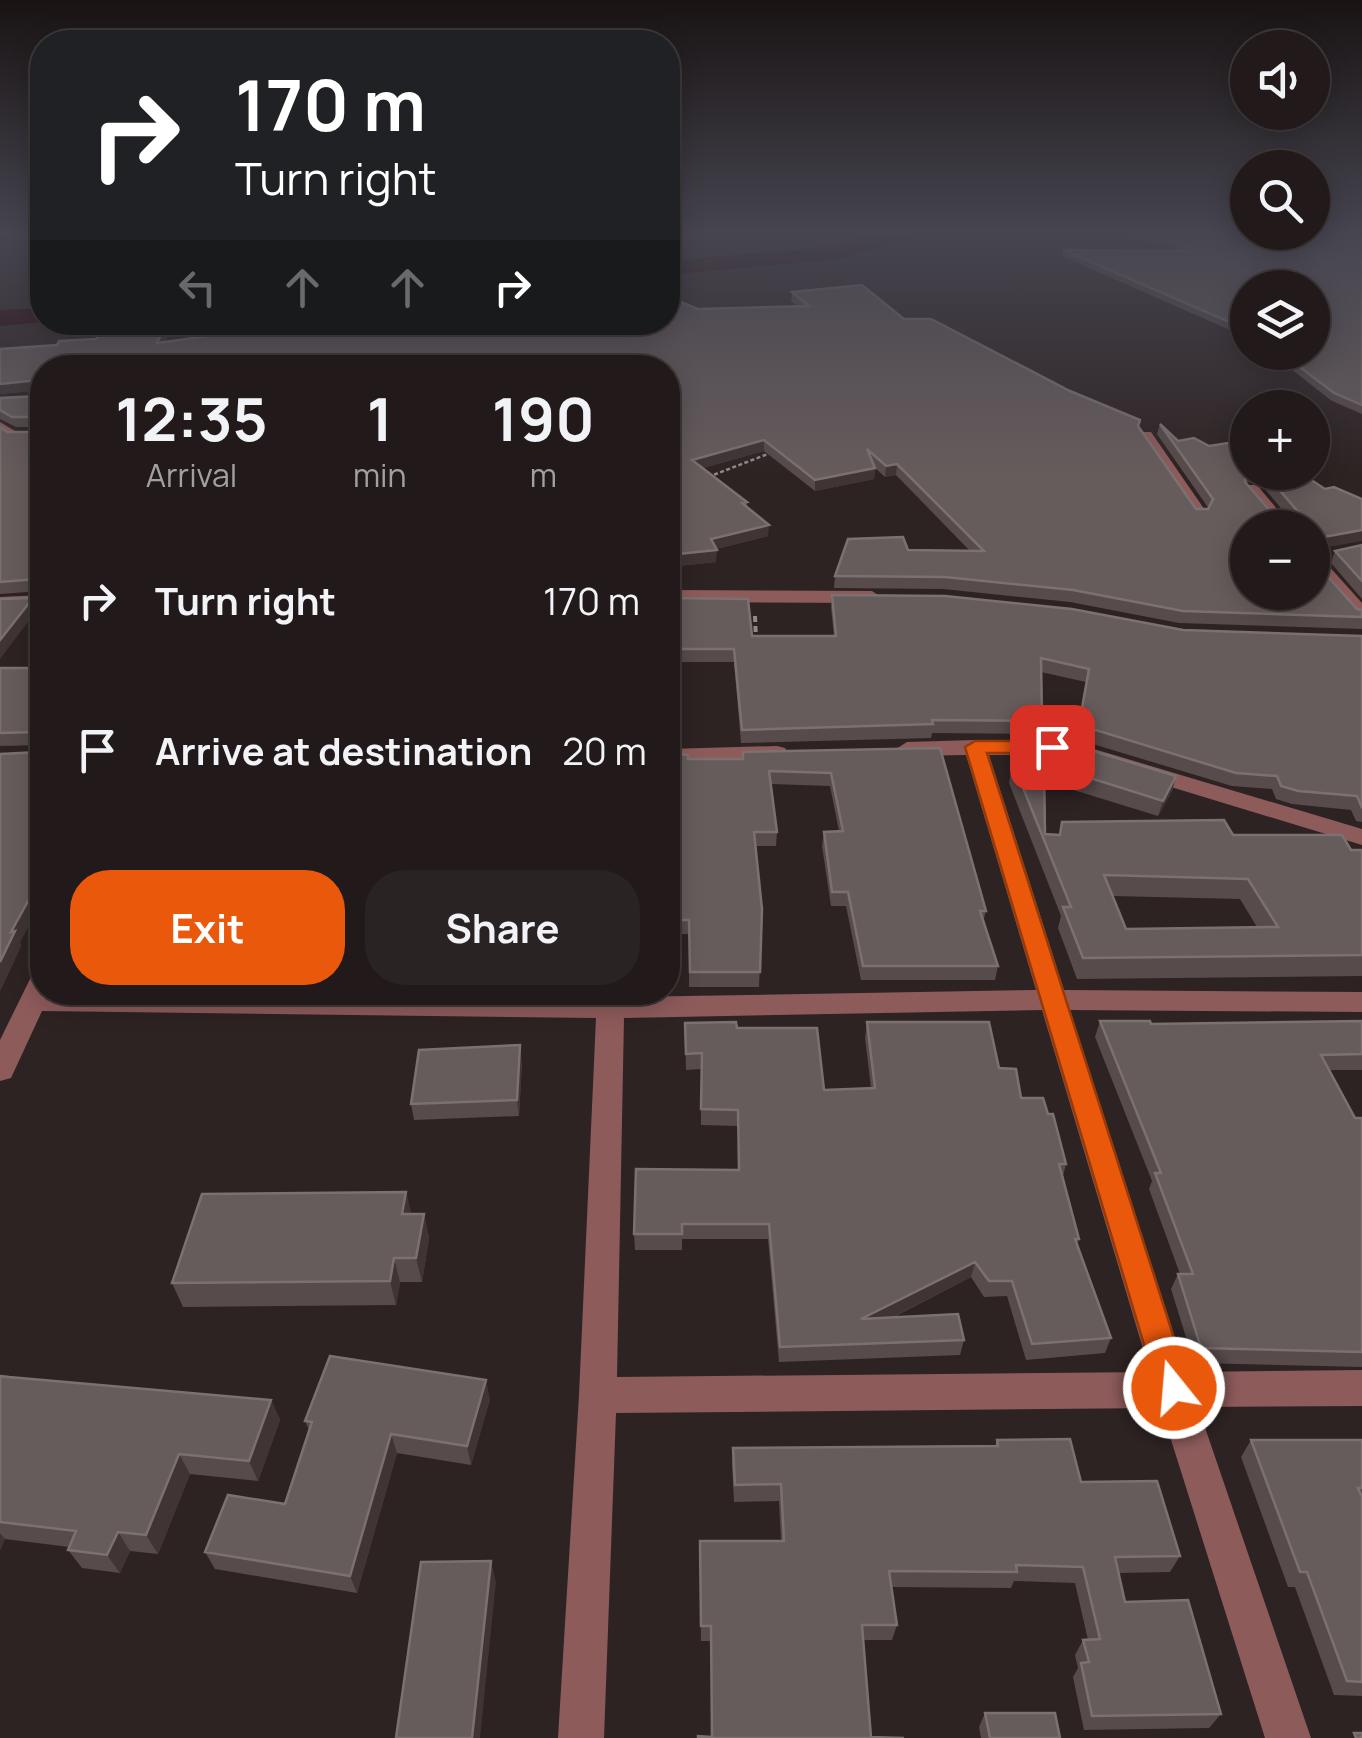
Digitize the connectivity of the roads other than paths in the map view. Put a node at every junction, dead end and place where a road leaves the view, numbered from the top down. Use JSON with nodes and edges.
{"nodes":[{"id":1,"x":0,"y":426,"type":"edge"},
{"id":2,"x":30,"y":435,"type":"edge"},
{"id":3,"x":1146,"y":435,"type":"edge"},
{"id":4,"x":1253,"y":490,"type":"edge"},
{"id":5,"x":1270,"y":510,"type":"edge"},
{"id":6,"x":1199,"y":513,"type":"edge"},
{"id":7,"x":1330,"y":573,"type":"edge"},
{"id":8,"x":680,"y":596,"type":"edge"},
{"id":9,"x":887,"y":597,"type":"edge"},
{"id":10,"x":30,"y":602,"type":"edge"},
{"id":11,"x":0,"y":603,"type":"edge"},
{"id":12,"x":1362,"y":615,"type":"edge"},
{"id":13,"x":975,"y":747,"type":"junction"},
{"id":14,"x":879,"y":750,"type":"edge"},
{"id":15,"x":802,"y":752,"type":"edge"},
{"id":16,"x":680,"y":756,"type":"edge"},
{"id":17,"x":1362,"y":837,"type":"edge"},
{"id":18,"x":680,"y":1000,"type":"edge"},
{"id":19,"x":1054,"y":1000,"type":"junction"},
{"id":20,"x":1362,"y":1002,"type":"edge"},
{"id":21,"x":32,"y":1005,"type":"edge"},
{"id":22,"x":610,"y":1005,"type":"edge"},
{"id":23,"x":0,"y":1070,"type":"edge"},
{"id":24,"x":1174,"y":1388,"type":"junction"},
{"id":25,"x":1362,"y":1388,"type":"edge"},
{"id":26,"x":598,"y":1395,"type":"junction"},
{"id":27,"x":581,"y":1738,"type":"edge"},
{"id":28,"x":1288,"y":1738,"type":"edge"}],
"edges":[{"from":1,"to":2,"type":"street"},
{"from":3,"to":6,"type":"street"},
{"from":4,"to":5,"type":"street"},
{"from":7,"to":12,"type":"street"},
{"from":8,"to":9,"type":"street"},
{"from":10,"to":11,"type":"street"},
{"from":13,"to":14,"type":"street"},
{"from":13,"to":17,"type":"street"},
{"from":13,"to":19,"type":"street"},
{"from":15,"to":16,"type":"street"},
{"from":18,"to":19,"type":"street"},
{"from":19,"to":20,"type":"street"},
{"from":19,"to":24,"type":"street"},
{"from":21,"to":23,"type":"street"},
{"from":22,"to":26,"type":"street"},
{"from":24,"to":25,"type":"street"},
{"from":24,"to":26,"type":"street"},
{"from":24,"to":28,"type":"street"},
{"from":26,"to":27,"type":"street"}]}
